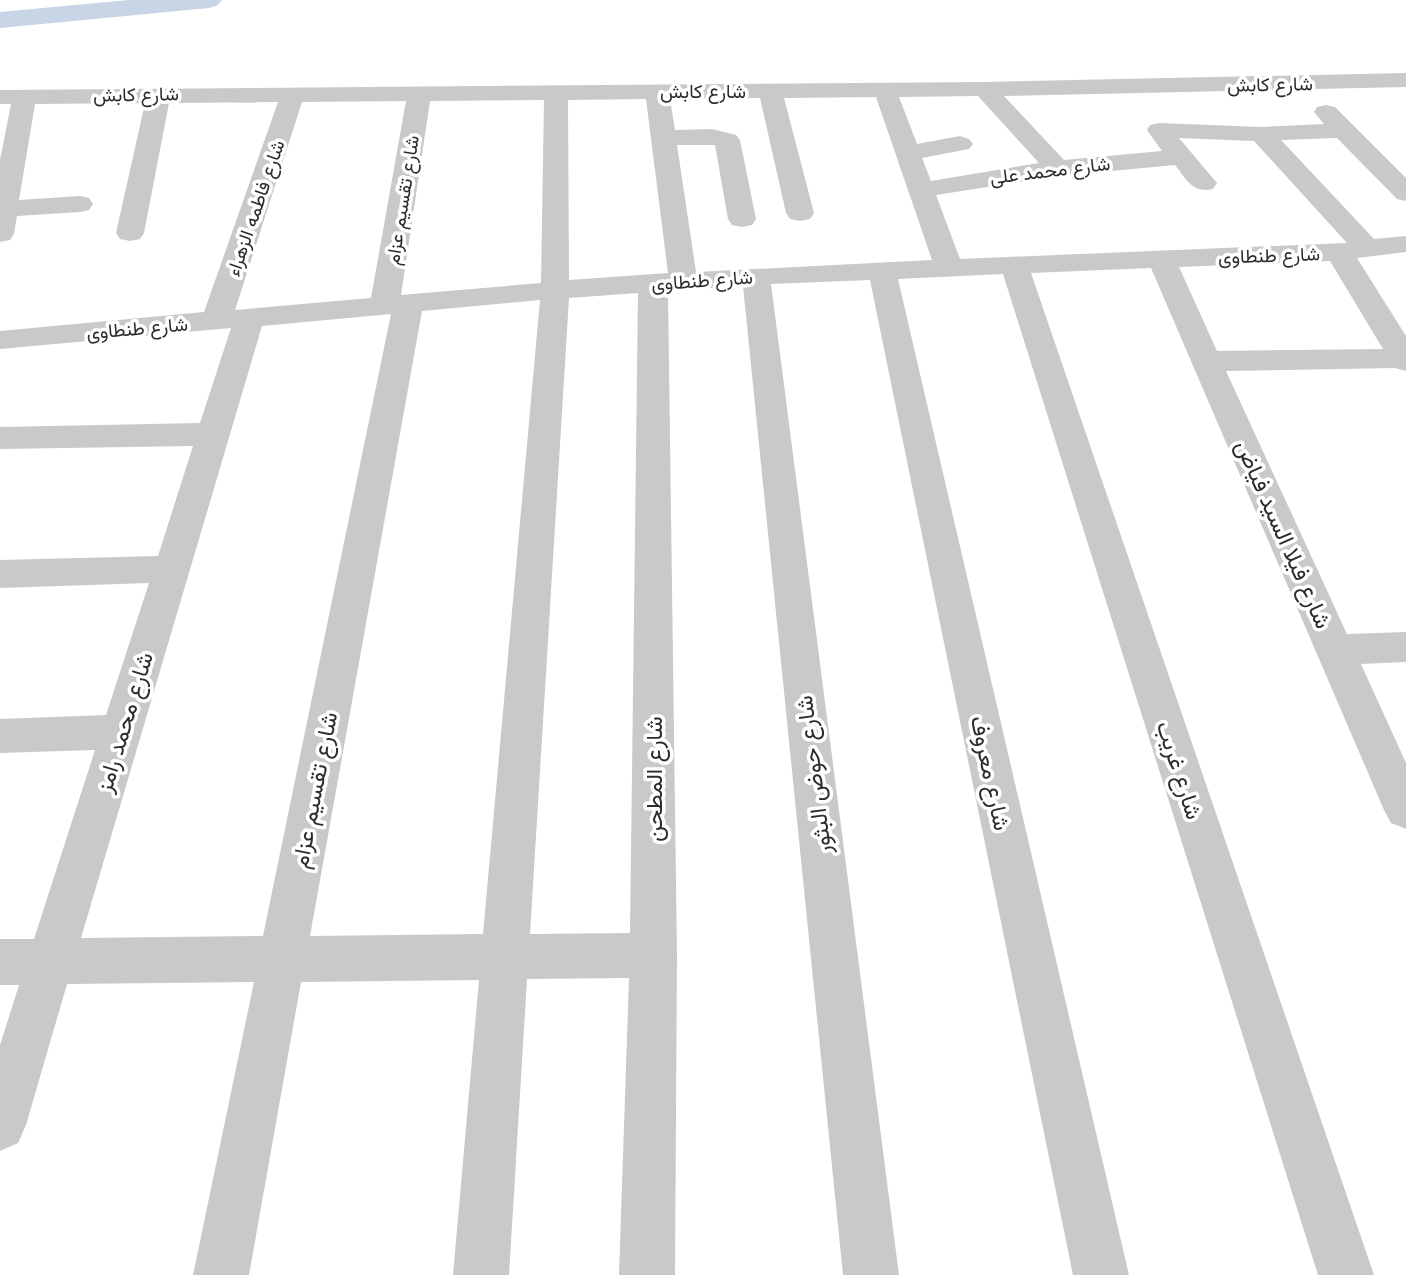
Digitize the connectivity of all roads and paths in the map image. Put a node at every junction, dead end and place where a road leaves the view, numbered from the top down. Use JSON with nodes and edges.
{"nodes":[{"id":1,"x":1406,"y":80,"type":"edge"},
{"id":2,"x":1301,"y":84,"type":"junction"},
{"id":3,"x":1137,"y":86,"type":"junction"},
{"id":4,"x":984,"y":89,"type":"junction"},
{"id":5,"x":657,"y":90,"type":"junction"},
{"id":6,"x":770,"y":90,"type":"junction"},
{"id":7,"x":885,"y":90,"type":"junction"},
{"id":8,"x":556,"y":92,"type":"junction"},
{"id":9,"x":159,"y":94,"type":"junction"},
{"id":10,"x":293,"y":94,"type":"junction"},
{"id":11,"x":419,"y":94,"type":"junction"},
{"id":12,"x":12,"y":97,"type":"edge"},
{"id":13,"x":1159,"y":130,"type":"junction"},
{"id":14,"x":1343,"y":130,"type":"junction"},
{"id":15,"x":1261,"y":134,"type":"junction"},
{"id":16,"x":663,"y":138,"type":"junction"},
{"id":17,"x":960,"y":144,"type":"dead end"},
{"id":18,"x":908,"y":153,"type":"junction"},
{"id":19,"x":1177,"y":154,"type":"junction"},
{"id":20,"x":1222,"y":157,"type":"dead end"},
{"id":21,"x":1247,"y":158,"type":"dead end"},
{"id":22,"x":1285,"y":159,"type":"junction"},
{"id":23,"x":1058,"y":168,"type":"junction"},
{"id":24,"x":1204,"y":183,"type":"dead end"},
{"id":25,"x":921,"y":190,"type":"junction"},
{"id":26,"x":1406,"y":192,"type":"edge"},
{"id":27,"x":80,"y":204,"type":"dead end"},
{"id":28,"x":800,"y":213,"type":"dead end"},
{"id":29,"x":1,"y":217,"type":"edge"},
{"id":30,"x":742,"y":219,"type":"dead end"},
{"id":31,"x":130,"y":233,"type":"dead end"},
{"id":32,"x":1406,"y":244,"type":"edge"},
{"id":33,"x":1369,"y":250,"type":"junction"},
{"id":34,"x":1339,"y":252,"type":"junction"},
{"id":35,"x":1161,"y":259,"type":"junction"},
{"id":36,"x":1014,"y":265,"type":"junction"},
{"id":37,"x":949,"y":268,"type":"junction"},
{"id":38,"x":882,"y":271,"type":"junction"},
{"id":39,"x":756,"y":276,"type":"junction"},
{"id":40,"x":668,"y":282,"type":"junction"},
{"id":41,"x":555,"y":290,"type":"junction"},
{"id":42,"x":396,"y":306,"type":"junction"},
{"id":43,"x":232,"y":320,"type":"junction"},
{"id":44,"x":0,"y":340,"type":"edge"},
{"id":45,"x":1405,"y":360,"type":"edge"},
{"id":46,"x":1208,"y":361,"type":"junction"},
{"id":47,"x":213,"y":434,"type":"junction"},
{"id":48,"x":0,"y":438,"type":"edge"},
{"id":49,"x":172,"y":569,"type":"junction"},
{"id":50,"x":0,"y":574,"type":"edge"},
{"id":51,"x":1406,"y":648,"type":"edge"},
{"id":52,"x":1335,"y":650,"type":"junction"},
{"id":53,"x":121,"y":732,"type":"junction"},
{"id":54,"x":0,"y":736,"type":"edge"},
{"id":55,"x":1406,"y":810,"type":"edge"},
{"id":56,"x":505,"y":956,"type":"junction"},
{"id":57,"x":653,"y":956,"type":"junction"},
{"id":58,"x":281,"y":959,"type":"junction"},
{"id":59,"x":50,"y":961,"type":"junction"},
{"id":60,"x":0,"y":962,"type":"edge"},
{"id":61,"x":0,"y":1125,"type":"edge"},
{"id":62,"x":220,"y":1275,"type":"edge"},
{"id":63,"x":481,"y":1275,"type":"edge"},
{"id":64,"x":647,"y":1275,"type":"edge"},
{"id":65,"x":871,"y":1275,"type":"edge"},
{"id":66,"x":1101,"y":1275,"type":"edge"},
{"id":67,"x":1346,"y":1275,"type":"edge"}],
"edges":[{"from":1,"to":2,"type":"street","name":"شارع كابش"},
{"from":2,"to":3,"type":"street","name":"شارع كابش"},
{"from":2,"to":14,"type":"street"},
{"from":3,"to":4,"type":"street","name":"شارع كابش"},
{"from":3,"to":13,"type":"street"},
{"from":4,"to":7,"type":"street","name":"شارع كابش"},
{"from":4,"to":23,"type":"street"},
{"from":5,"to":6,"type":"street","name":"شارع كابش"},
{"from":5,"to":8,"type":"street","name":"شارع كابش"},
{"from":5,"to":16,"type":"street","name":"شارع المطحن"},
{"from":6,"to":7,"type":"street","name":"شارع كابش"},
{"from":6,"to":28,"type":"street"},
{"from":7,"to":18,"type":"street"},
{"from":8,"to":11,"type":"street","name":"شارع كابش"},
{"from":8,"to":41,"type":"street"},
{"from":9,"to":10,"type":"street","name":"شارع كابش"},
{"from":9,"to":12,"type":"street","name":"شارع كابش"},
{"from":9,"to":31,"type":"street"},
{"from":10,"to":11,"type":"street","name":"شارع كابش"},
{"from":10,"to":43,"type":"street","name":"شارع فاطمه الزهراء"},
{"from":11,"to":42,"type":"street","name":"شارع تقسيم عزام"},
{"from":12,"to":29,"type":"street"},
{"from":13,"to":15,"type":"street"},
{"from":13,"to":19,"type":"street"},
{"from":14,"to":15,"type":"street"},
{"from":14,"to":26,"type":"street"},
{"from":15,"to":22,"type":"street"},
{"from":16,"to":30,"type":"street"},
{"from":16,"to":40,"type":"street","name":"شارع المطحن"},
{"from":17,"to":18,"type":"street"},
{"from":18,"to":25,"type":"street"},
{"from":19,"to":20,"type":"street","name":"شارع محمد على"},
{"from":19,"to":23,"type":"street","name":"شارع محمد على"},
{"from":19,"to":24,"type":"street"},
{"from":21,"to":22,"type":"street"},
{"from":22,"to":33,"type":"street"},
{"from":23,"to":25,"type":"street","name":"شارع محمد على"},
{"from":25,"to":37,"type":"street"},
{"from":27,"to":29,"type":"street"},
{"from":32,"to":33,"type":"street","name":"شارع طنطاوى"},
{"from":33,"to":34,"type":"street","name":"شارع طنطاوى"},
{"from":34,"to":35,"type":"street","name":"شارع طنطاوى"},
{"from":34,"to":45,"type":"street"},
{"from":35,"to":36,"type":"street","name":"شارع طنطاوى"},
{"from":35,"to":46,"type":"street","name":"شارع فيلا السيد فياض"},
{"from":36,"to":37,"type":"street","name":"شارع طنطاوى"},
{"from":36,"to":67,"type":"street","name":"شارع غريب"},
{"from":37,"to":38,"type":"street","name":"شارع طنطاوى"},
{"from":38,"to":39,"type":"street","name":"شارع طنطاوى"},
{"from":38,"to":66,"type":"street","name":"شارع معروف"},
{"from":39,"to":40,"type":"street","name":"شارع طنطاوى"},
{"from":39,"to":65,"type":"street","name":"شارع حوض البثور"},
{"from":40,"to":41,"type":"street","name":"شارع طنطاوى"},
{"from":40,"to":57,"type":"street","name":"شارع المطحن"},
{"from":41,"to":42,"type":"street","name":"شارع طنطاوى"},
{"from":41,"to":56,"type":"street"},
{"from":42,"to":43,"type":"street","name":"شارع طنطاوى"},
{"from":42,"to":58,"type":"street","name":"شارع تقسيم عزام"},
{"from":43,"to":44,"type":"street","name":"شارع طنطاوى"},
{"from":43,"to":47,"type":"street","name":"شارع محمد رامز"},
{"from":45,"to":46,"type":"street"},
{"from":46,"to":52,"type":"street","name":"شارع فيلا السيد فياض"},
{"from":47,"to":48,"type":"street"},
{"from":47,"to":49,"type":"street","name":"شارع محمد رامز"},
{"from":49,"to":50,"type":"street"},
{"from":49,"to":53,"type":"street","name":"شارع محمد رامز"},
{"from":51,"to":52,"type":"street"},
{"from":52,"to":55,"type":"street","name":"شارع فيلا السيد فياض"},
{"from":53,"to":54,"type":"street"},
{"from":53,"to":59,"type":"street","name":"شارع محمد رامز"},
{"from":56,"to":57,"type":"street"},
{"from":56,"to":58,"type":"street"},
{"from":56,"to":63,"type":"street"},
{"from":57,"to":64,"type":"street","name":"شارع المطحن"},
{"from":58,"to":59,"type":"street"},
{"from":58,"to":62,"type":"street","name":"شارع تقسيم عزام"},
{"from":59,"to":60,"type":"street"},
{"from":59,"to":61,"type":"street","name":"شارع محمد رامز"}]}
